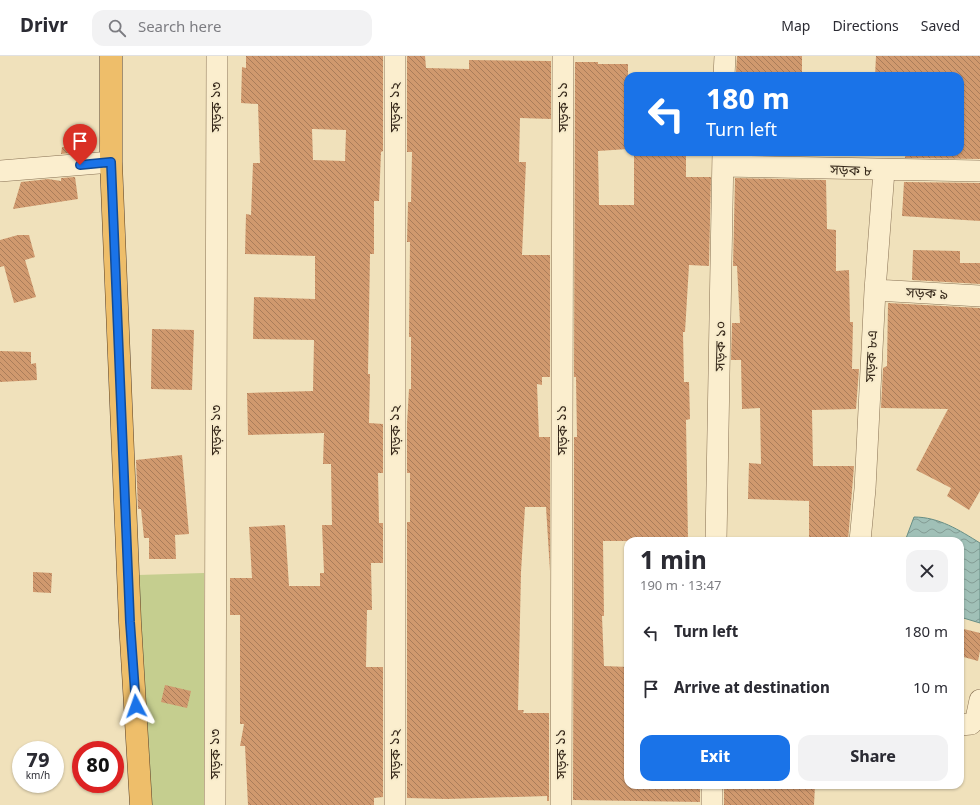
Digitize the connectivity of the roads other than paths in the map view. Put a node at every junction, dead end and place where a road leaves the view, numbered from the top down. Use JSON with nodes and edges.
{"nodes":[{"id":1,"x":111,"y":56,"type":"edge"},
{"id":2,"x":217,"y":56,"type":"edge"},
{"id":3,"x":395,"y":56,"type":"edge"},
{"id":4,"x":563,"y":56,"type":"edge"},
{"id":5,"x":725,"y":56,"type":"edge"},
{"id":6,"x":724,"y":72,"type":"edge"},
{"id":7,"x":723,"y":159,"type":"edge"},
{"id":8,"x":111,"y":162,"type":"junction"},
{"id":9,"x":0,"y":171,"type":"edge"},
{"id":10,"x":884,"y":171,"type":"junction"},
{"id":11,"x":980,"y":171,"type":"edge"},
{"id":12,"x":875,"y":290,"type":"junction"},
{"id":13,"x":980,"y":296,"type":"edge"},
{"id":14,"x":716,"y":537,"type":"edge"},
{"id":15,"x":860,"y":537,"type":"edge"},
{"id":16,"x":980,"y":700,"type":"edge"},
{"id":17,"x":964,"y":725,"type":"edge"},
{"id":18,"x":712,"y":789,"type":"edge"},
{"id":19,"x":141,"y":805,"type":"edge"},
{"id":20,"x":215,"y":805,"type":"edge"},
{"id":21,"x":395,"y":805,"type":"edge"},
{"id":22,"x":561,"y":805,"type":"edge"},
{"id":23,"x":712,"y":805,"type":"edge"}],
"edges":[{"from":1,"to":8,"type":"highway"},
{"from":2,"to":20,"type":"street","name":"সড়ক ১৩"},
{"from":3,"to":21,"type":"street","name":"সড়ক ১২"},
{"from":4,"to":22,"type":"street","name":"সড়ক ১১"},
{"from":5,"to":6,"type":"street"},
{"from":7,"to":10,"type":"street","name":"সড়ক ৮"},
{"from":7,"to":14,"type":"street","name":"সড়ক ১০"},
{"from":8,"to":9,"type":"street"},
{"from":8,"to":19,"type":"highway"},
{"from":10,"to":11,"type":"street","name":"সড়ক ৮"},
{"from":10,"to":12,"type":"street","name":"সড়ক ৮এ"},
{"from":12,"to":13,"type":"street","name":"সড়ক ৯"},
{"from":12,"to":15,"type":"street","name":"সড়ক ৮এ"},
{"from":16,"to":17,"type":"street"},
{"from":18,"to":23,"type":"street"}]}
